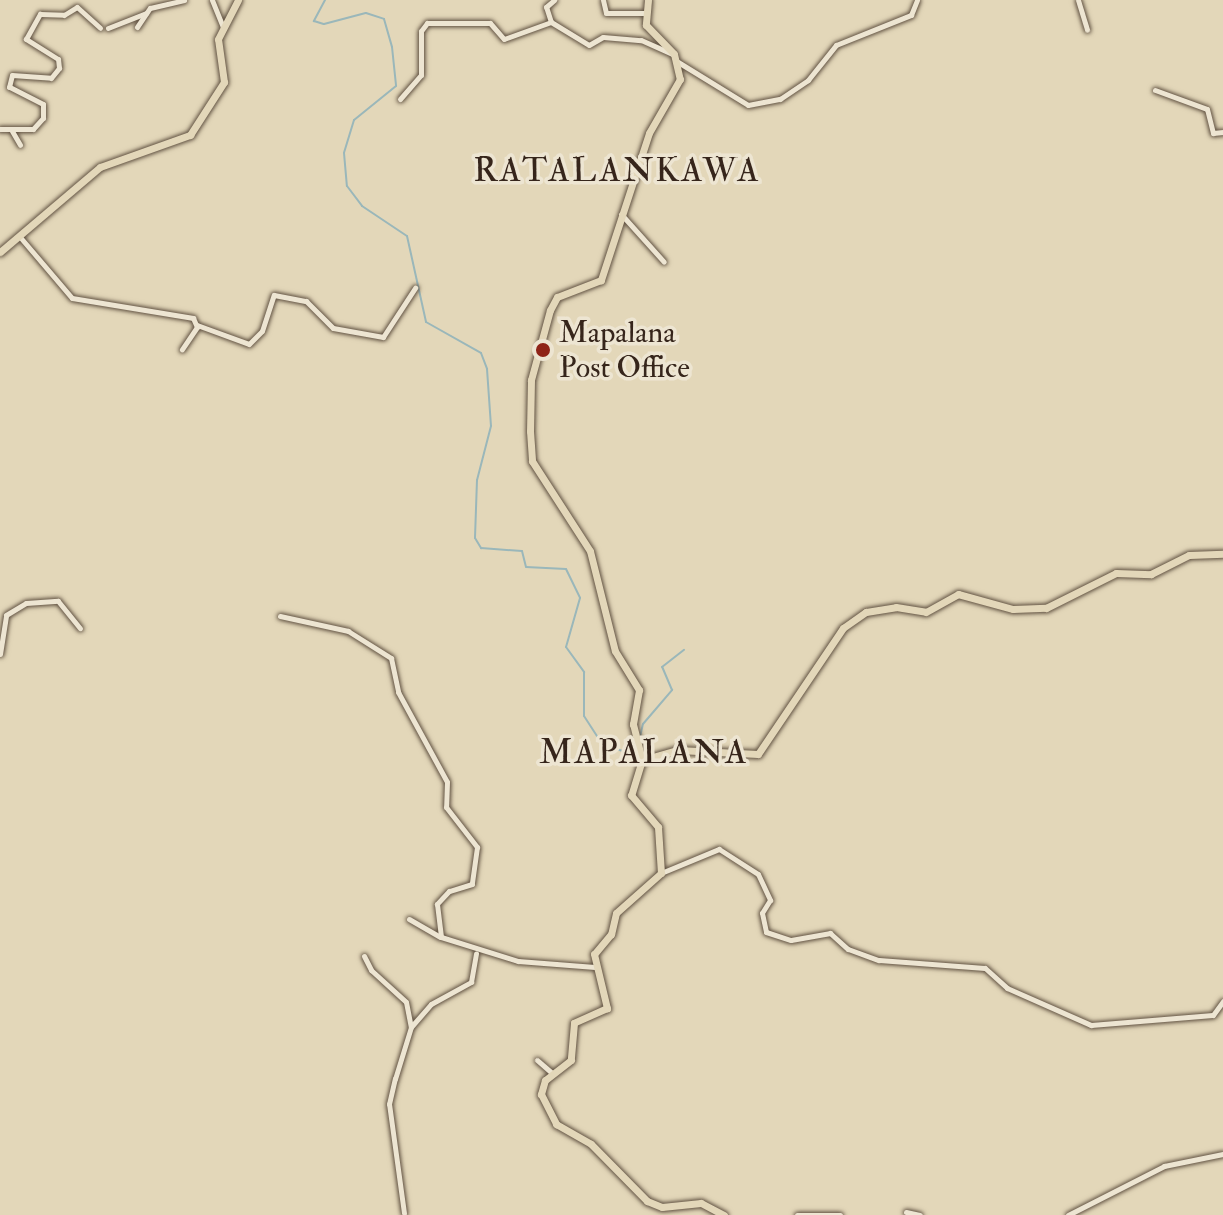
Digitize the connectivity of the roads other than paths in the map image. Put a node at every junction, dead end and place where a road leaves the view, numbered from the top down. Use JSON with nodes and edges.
{"nodes":[{"id":1,"x":184,"y":0,"type":"edge"},
{"id":2,"x":212,"y":0,"type":"edge"},
{"id":3,"x":238,"y":0,"type":"edge"},
{"id":4,"x":554,"y":0,"type":"edge"},
{"id":5,"x":603,"y":0,"type":"edge"},
{"id":6,"x":648,"y":0,"type":"edge"},
{"id":7,"x":917,"y":0,"type":"edge"},
{"id":8,"x":1078,"y":0,"type":"edge"},
{"id":9,"x":146,"y":13,"type":"junction"},
{"id":10,"x":644,"y":13,"type":"junction"},
{"id":11,"x":551,"y":22,"type":"junction"},
{"id":12,"x":137,"y":27,"type":"dead end"},
{"id":13,"x":223,"y":27,"type":"junction"},
{"id":14,"x":100,"y":28,"type":"dead end"},
{"id":15,"x":108,"y":28,"type":"dead end"},
{"id":16,"x":1087,"y":30,"type":"dead end"},
{"id":17,"x":674,"y":54,"type":"junction"},
{"id":18,"x":678,"y":62,"type":"junction"},
{"id":19,"x":1155,"y":90,"type":"dead end"},
{"id":20,"x":400,"y":99,"type":"dead end"},
{"id":21,"x":0,"y":129,"type":"edge"},
{"id":22,"x":12,"y":131,"type":"junction"},
{"id":23,"x":1223,"y":132,"type":"edge"},
{"id":24,"x":20,"y":145,"type":"dead end"},
{"id":25,"x":621,"y":214,"type":"junction"},
{"id":26,"x":20,"y":237,"type":"junction"},
{"id":27,"x":0,"y":252,"type":"edge"},
{"id":28,"x":664,"y":262,"type":"dead end"},
{"id":29,"x":415,"y":288,"type":"dead end"},
{"id":30,"x":197,"y":325,"type":"junction"},
{"id":31,"x":182,"y":349,"type":"dead end"},
{"id":32,"x":1223,"y":554,"type":"edge"},
{"id":33,"x":280,"y":616,"type":"dead end"},
{"id":34,"x":80,"y":628,"type":"dead end"},
{"id":35,"x":0,"y":654,"type":"edge"},
{"id":36,"x":642,"y":760,"type":"junction"},
{"id":37,"x":661,"y":873,"type":"junction"},
{"id":38,"x":409,"y":919,"type":"dead end"},
{"id":39,"x":441,"y":937,"type":"junction"},
{"id":40,"x":476,"y":953,"type":"junction"},
{"id":41,"x":364,"y":956,"type":"dead end"},
{"id":42,"x":595,"y":967,"type":"junction"},
{"id":43,"x":1223,"y":1001,"type":"edge"},
{"id":44,"x":411,"y":1027,"type":"junction"},
{"id":45,"x":537,"y":1060,"type":"dead end"},
{"id":46,"x":552,"y":1073,"type":"junction"},
{"id":47,"x":1223,"y":1154,"type":"edge"},
{"id":48,"x":906,"y":1212,"type":"dead end"},
{"id":49,"x":404,"y":1213,"type":"dead end"},
{"id":50,"x":724,"y":1215,"type":"edge"},
{"id":51,"x":797,"y":1215,"type":"edge"},
{"id":52,"x":840,"y":1215,"type":"edge"},
{"id":53,"x":920,"y":1215,"type":"edge"},
{"id":54,"x":1068,"y":1215,"type":"edge"}],
"edges":[{"from":1,"to":9,"type":"street"},
{"from":2,"to":13,"type":"street"},
{"from":3,"to":13,"type":"main road"},
{"from":4,"to":11,"type":"street"},
{"from":5,"to":10,"type":"street"},
{"from":6,"to":10,"type":"main road"},
{"from":7,"to":18,"type":"street"},
{"from":8,"to":16,"type":"street"},
{"from":9,"to":12,"type":"street"},
{"from":9,"to":15,"type":"street"},
{"from":10,"to":17,"type":"main road"},
{"from":11,"to":17,"type":"street"},
{"from":11,"to":20,"type":"street"},
{"from":13,"to":26,"type":"main road"},
{"from":14,"to":22,"type":"street"},
{"from":17,"to":18,"type":"main road"},
{"from":18,"to":25,"type":"main road"},
{"from":19,"to":23,"type":"street"},
{"from":21,"to":22,"type":"street"},
{"from":22,"to":24,"type":"street"},
{"from":25,"to":28,"type":"street"},
{"from":25,"to":36,"type":"main road"},
{"from":26,"to":27,"type":"main road"},
{"from":26,"to":30,"type":"street"},
{"from":29,"to":30,"type":"street"},
{"from":30,"to":31,"type":"street"},
{"from":32,"to":36,"type":"main road"},
{"from":33,"to":39,"type":"street"},
{"from":34,"to":35,"type":"street"},
{"from":36,"to":37,"type":"main road"},
{"from":37,"to":42,"type":"main road"},
{"from":37,"to":43,"type":"street"},
{"from":38,"to":39,"type":"street"},
{"from":39,"to":40,"type":"street"},
{"from":40,"to":42,"type":"street"},
{"from":40,"to":44,"type":"street"},
{"from":41,"to":44,"type":"street"},
{"from":42,"to":46,"type":"main road"},
{"from":44,"to":49,"type":"street"},
{"from":45,"to":46,"type":"street"},
{"from":46,"to":50,"type":"main road"},
{"from":47,"to":54,"type":"street"},
{"from":48,"to":53,"type":"street"},
{"from":51,"to":52,"type":"street"}]}
